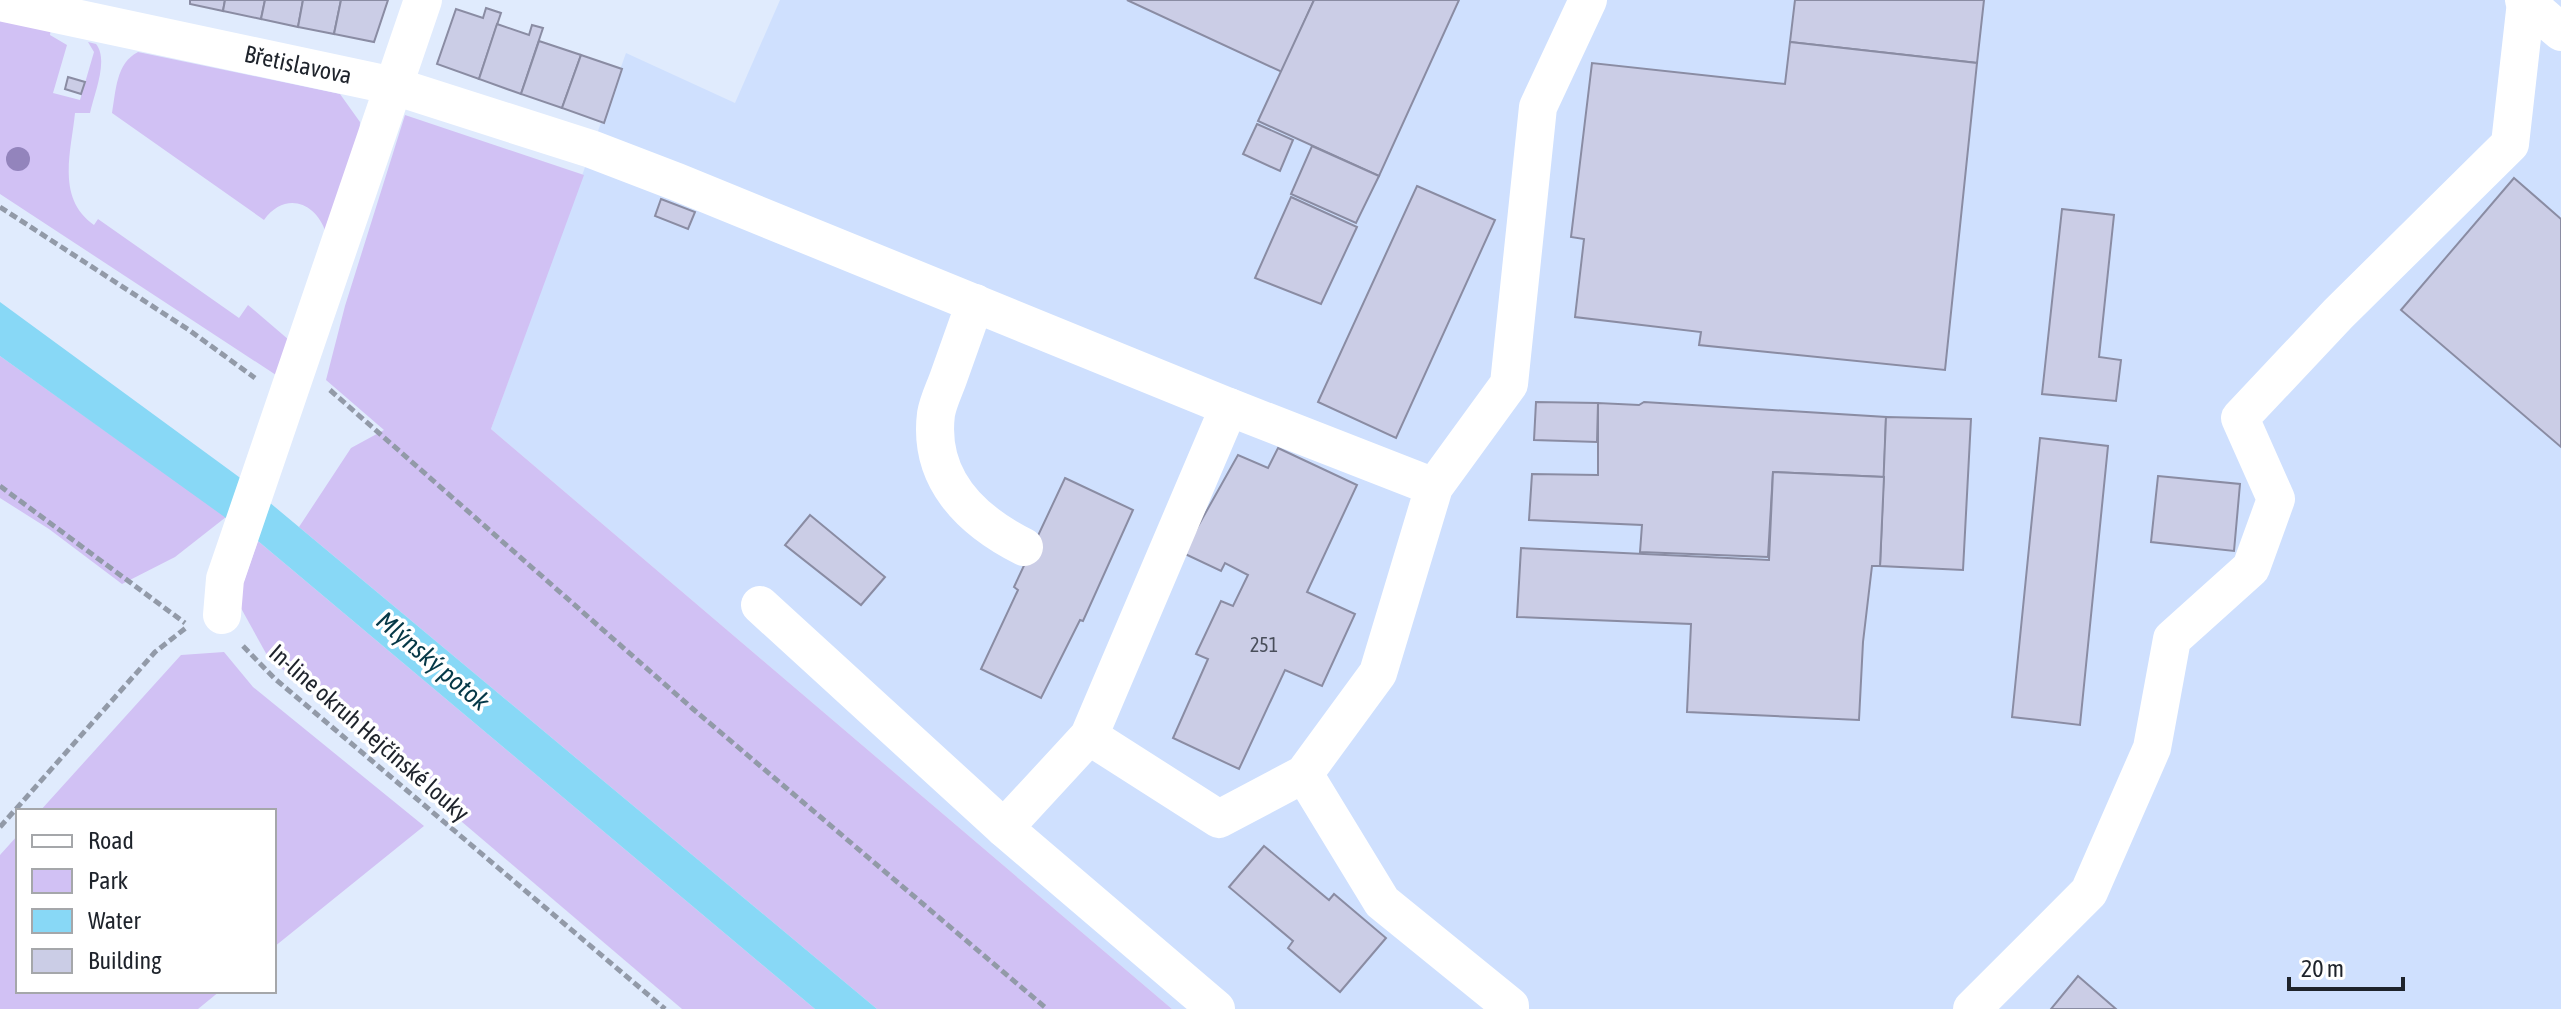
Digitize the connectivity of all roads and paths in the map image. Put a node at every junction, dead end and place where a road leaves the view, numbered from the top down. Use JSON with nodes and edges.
{"nodes":[{"id":1,"x":423,"y":0,"type":"edge"},
{"id":2,"x":1588,"y":0,"type":"edge"},
{"id":3,"x":2525,"y":1,"type":"edge"},
{"id":4,"x":0,"y":2,"type":"edge"},
{"id":5,"x":101,"y":11,"type":"edge"},
{"id":6,"x":2561,"y":32,"type":"edge"},
{"id":7,"x":394,"y":86,"type":"junction"},
{"id":8,"x":0,"y":207,"type":"edge"},
{"id":9,"x":975,"y":303,"type":"junction"},
{"id":10,"x":298,"y":365,"type":"junction"},
{"id":11,"x":287,"y":402,"type":"junction"},
{"id":12,"x":1229,"y":407,"type":"junction"},
{"id":13,"x":0,"y":486,"type":"edge"},
{"id":14,"x":1434,"y":487,"type":"junction"},
{"id":15,"x":1024,"y":547,"type":"dead end"},
{"id":16,"x":760,"y":605,"type":"dead end"},
{"id":17,"x":212,"y":607,"type":"junction"},
{"id":18,"x":1089,"y":736,"type":"junction"},
{"id":19,"x":1304,"y":774,"type":"junction"},
{"id":20,"x":0,"y":827,"type":"edge"},
{"id":21,"x":1004,"y":828,"type":"junction"},
{"id":22,"x":665,"y":1009,"type":"edge"},
{"id":23,"x":1047,"y":1009,"type":"edge"},
{"id":24,"x":1216,"y":1009,"type":"edge"},
{"id":25,"x":1510,"y":1009,"type":"edge"},
{"id":26,"x":1972,"y":1009,"type":"edge"}],
"edges":[{"from":1,"to":7,"type":"street"},
{"from":2,"to":14,"type":"street"},
{"from":3,"to":6,"type":"street"},
{"from":3,"to":26,"type":"street"},
{"from":4,"to":5,"type":"street","name":"Břetislavova"},
{"from":5,"to":7,"type":"street","name":"Břetislavova"},
{"from":7,"to":9,"type":"street","name":"Břetislavova"},
{"from":7,"to":10,"type":"street"},
{"from":8,"to":11,"type":"path"},
{"from":9,"to":12,"type":"street","name":"Břetislavova"},
{"from":9,"to":15,"type":"street"},
{"from":10,"to":11,"type":"street"},
{"from":10,"to":23,"type":"path"},
{"from":11,"to":17,"type":"street"},
{"from":12,"to":14,"type":"street","name":"Břetislavova"},
{"from":12,"to":18,"type":"street"},
{"from":13,"to":17,"type":"path","name":"In-line okruh Hejčínské louky"},
{"from":14,"to":19,"type":"street"},
{"from":16,"to":21,"type":"street"},
{"from":17,"to":20,"type":"path"},
{"from":17,"to":22,"type":"path","name":"In-line okruh Hejčínské louky"},
{"from":18,"to":19,"type":"street"},
{"from":18,"to":21,"type":"street"},
{"from":19,"to":25,"type":"street"},
{"from":21,"to":24,"type":"street"}]}
